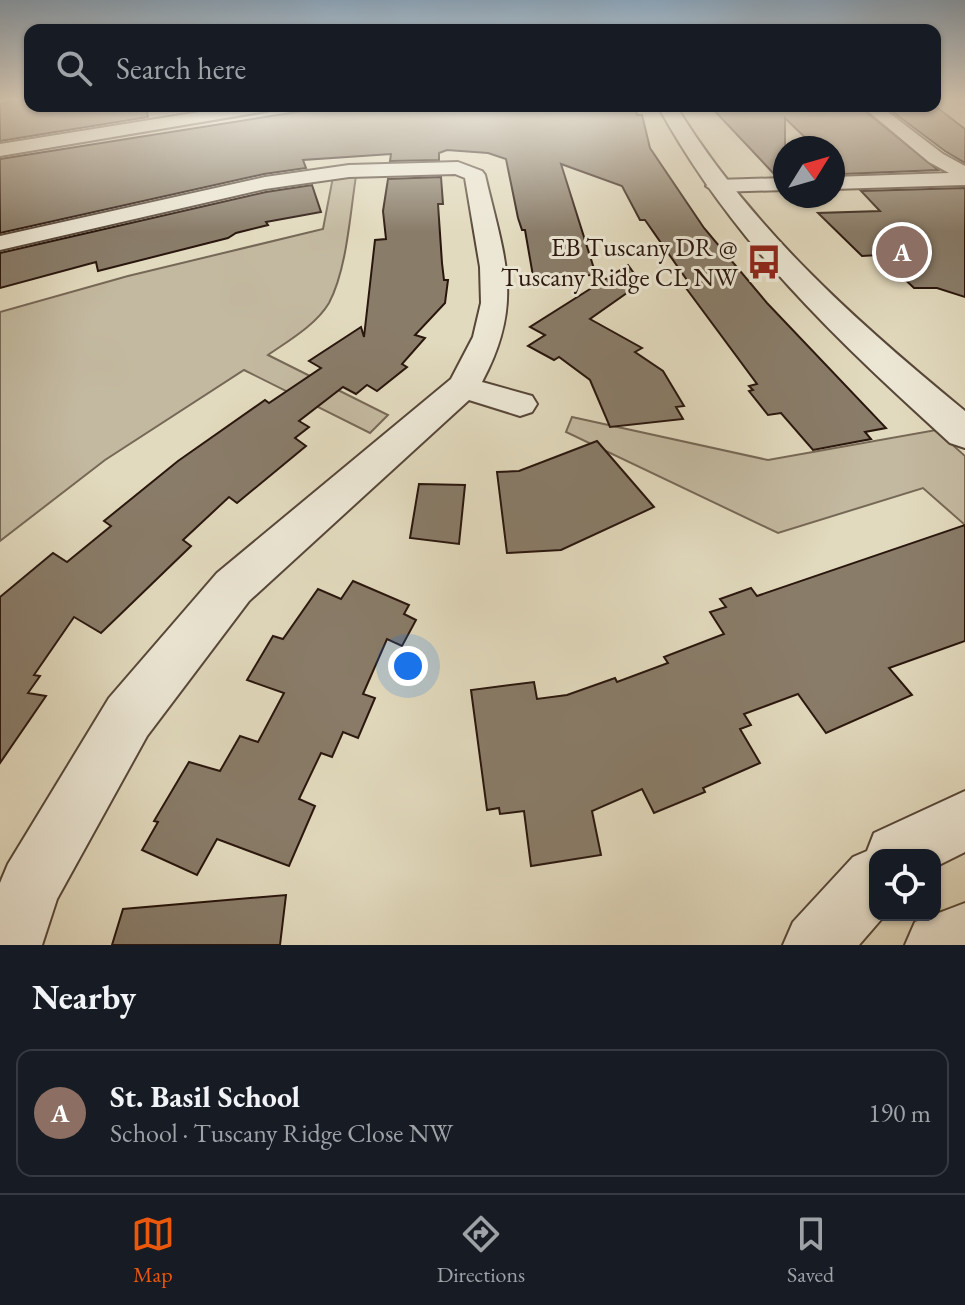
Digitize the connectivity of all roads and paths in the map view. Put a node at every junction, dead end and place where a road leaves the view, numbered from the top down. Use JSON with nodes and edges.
{"nodes":[{"id":1,"x":27,"y":144,"type":"edge"},
{"id":2,"x":695,"y":144,"type":"edge"},
{"id":3,"x":706,"y":144,"type":"edge"},
{"id":4,"x":918,"y":144,"type":"edge"},
{"id":5,"x":0,"y":150,"type":"edge"},
{"id":6,"x":965,"y":177,"type":"edge"},
{"id":7,"x":845,"y":182,"type":"edge"},
{"id":8,"x":773,"y":184,"type":"edge"},
{"id":9,"x":726,"y":185,"type":"junction"},
{"id":10,"x":0,"y":243,"type":"edge"},
{"id":11,"x":463,"y":387,"type":"junction"},
{"id":12,"x":520,"y":404,"type":"dead end"},
{"id":13,"x":965,"y":404,"type":"edge"},
{"id":14,"x":965,"y":433,"type":"edge"},
{"id":15,"x":965,"y":820,"type":"edge"},
{"id":16,"x":908,"y":849,"type":"edge"},
{"id":17,"x":869,"y":886,"type":"edge"},
{"id":18,"x":965,"y":936,"type":"edge"},
{"id":19,"x":9,"y":945,"type":"edge"},
{"id":20,"x":816,"y":945,"type":"edge"},
{"id":21,"x":938,"y":945,"type":"edge"}],
"edges":[{"from":1,"to":5,"type":"street"},
{"from":2,"to":9,"type":"street"},
{"from":3,"to":9,"type":"street"},
{"from":4,"to":6,"type":"street"},
{"from":6,"to":7,"type":"street"},
{"from":8,"to":9,"type":"street"},
{"from":9,"to":13,"type":"street"},
{"from":9,"to":14,"type":"street"},
{"from":10,"to":11,"type":"street"},
{"from":11,"to":12,"type":"street"},
{"from":11,"to":19,"type":"street"},
{"from":15,"to":16,"type":"street"},
{"from":17,"to":20,"type":"street"},
{"from":18,"to":21,"type":"street"}]}
